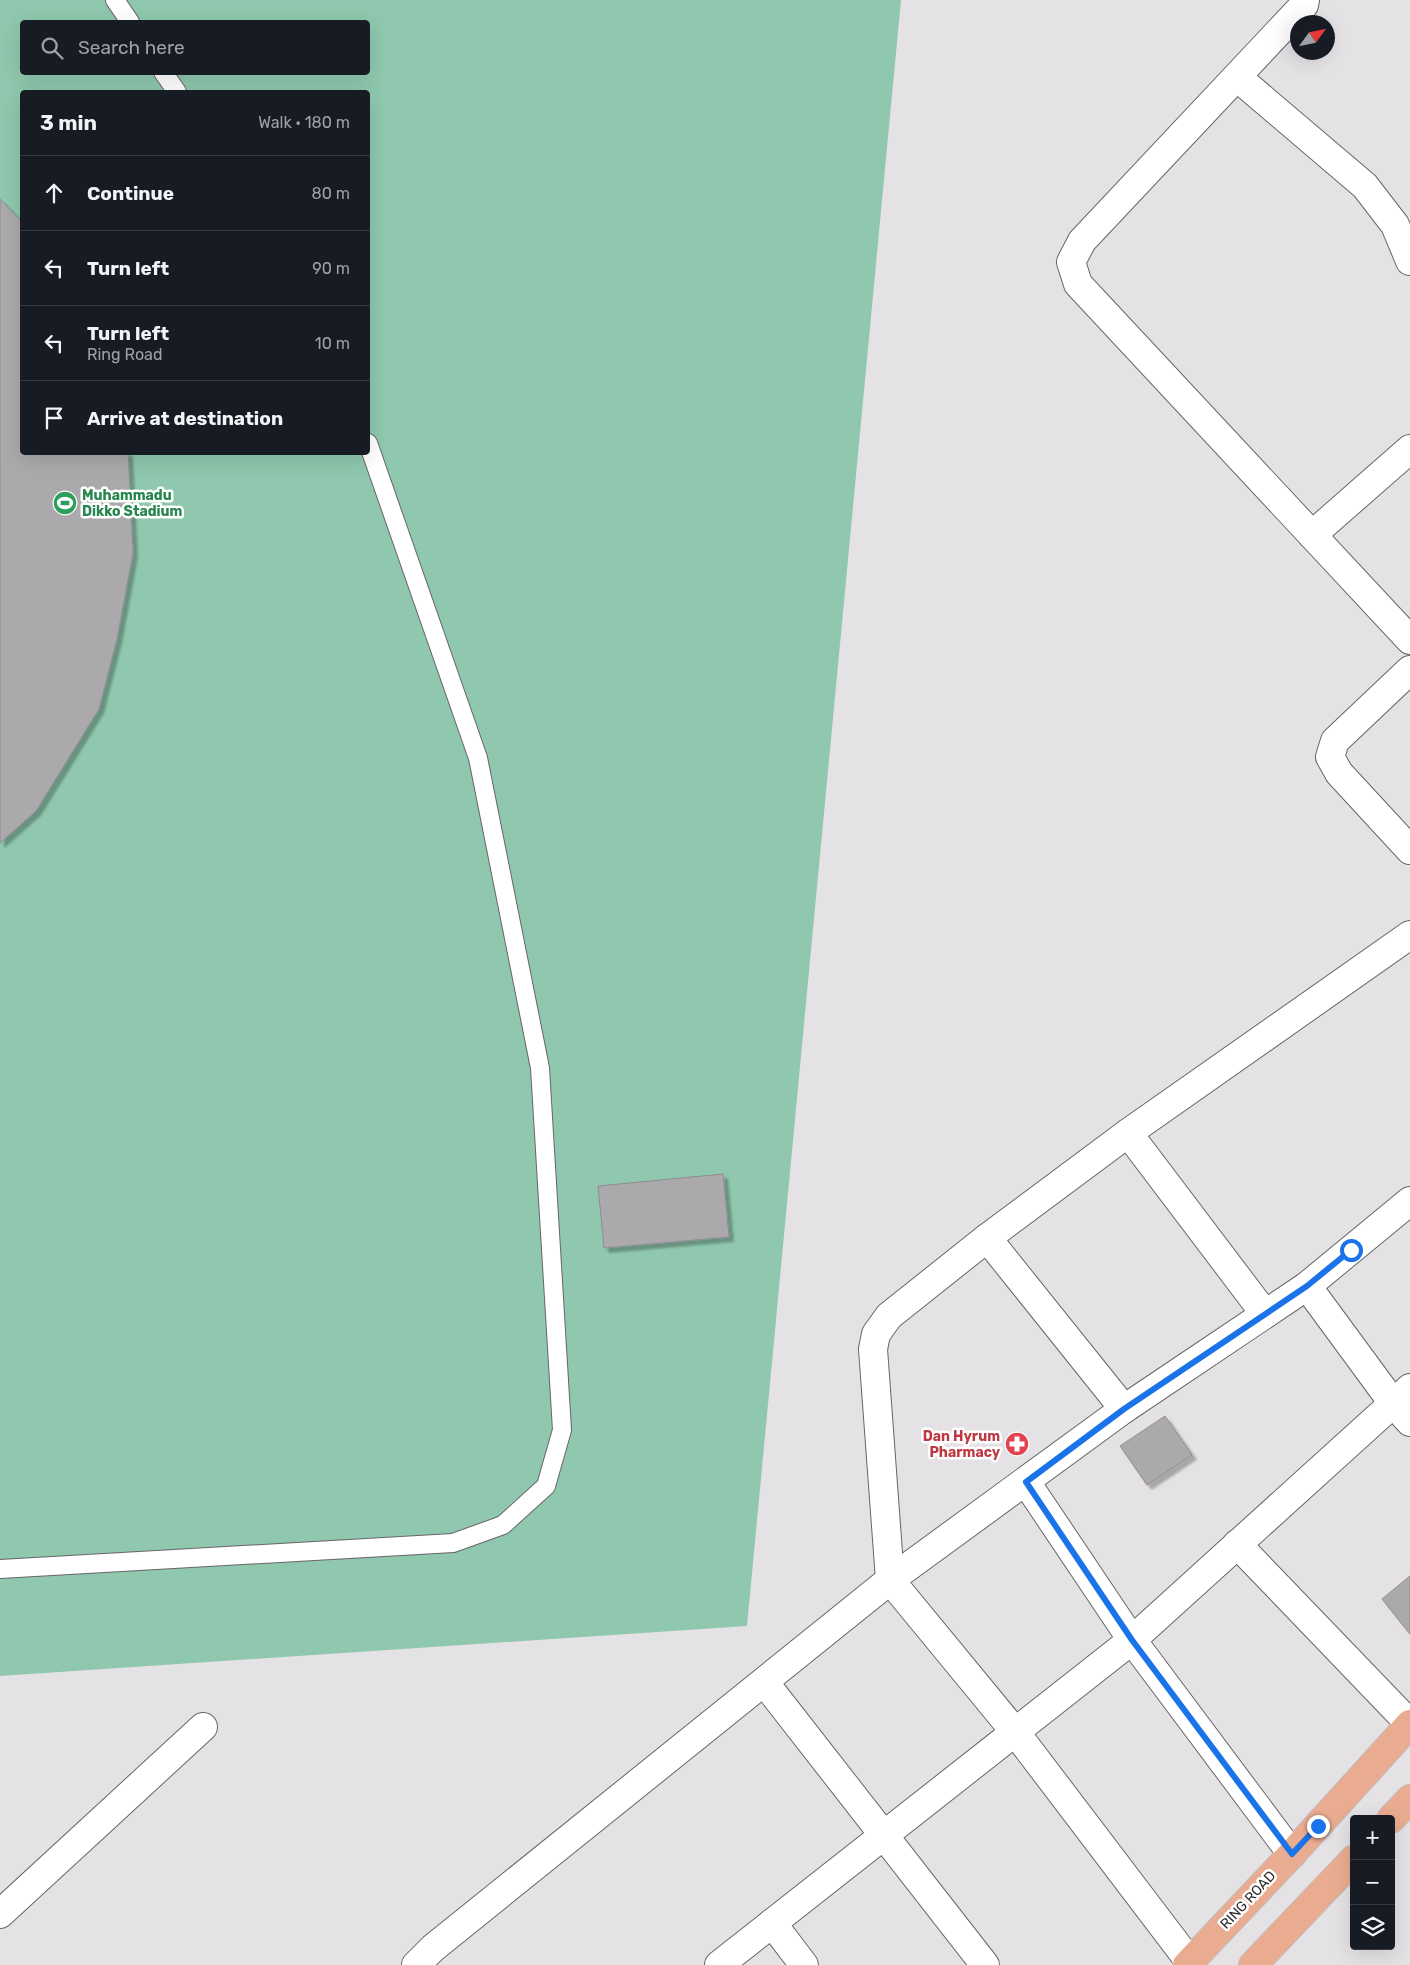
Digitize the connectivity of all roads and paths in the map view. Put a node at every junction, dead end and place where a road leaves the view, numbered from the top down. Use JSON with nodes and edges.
{"nodes":[{"id":1,"x":115,"y":0,"type":"edge"},
{"id":2,"x":1305,"y":0,"type":"edge"},
{"id":3,"x":129,"y":20,"type":"edge"},
{"id":4,"x":166,"y":75,"type":"edge"},
{"id":5,"x":1236,"y":77,"type":"junction"},
{"id":6,"x":176,"y":90,"type":"edge"},
{"id":7,"x":1410,"y":261,"type":"edge"},
{"id":8,"x":370,"y":449,"type":"edge"},
{"id":9,"x":1410,"y":449,"type":"edge"},
{"id":10,"x":1312,"y":535,"type":"junction"},
{"id":11,"x":1410,"y":640,"type":"edge"},
{"id":12,"x":1410,"y":670,"type":"edge"},
{"id":13,"x":1410,"y":850,"type":"edge"},
{"id":14,"x":1410,"y":935,"type":"edge"},
{"id":15,"x":1128,"y":1133,"type":"junction"},
{"id":16,"x":1410,"y":1201,"type":"edge"},
{"id":17,"x":987,"y":1238,"type":"junction"},
{"id":18,"x":1307,"y":1286,"type":"junction"},
{"id":19,"x":1265,"y":1314,"type":"junction"},
{"id":20,"x":1404,"y":1404,"type":"edge"},
{"id":21,"x":1124,"y":1409,"type":"junction"},
{"id":22,"x":1026,"y":1482,"type":"junction"},
{"id":23,"x":1238,"y":1544,"type":"junction"},
{"id":24,"x":0,"y":1569,"type":"edge"},
{"id":25,"x":890,"y":1580,"type":"junction"},
{"id":26,"x":1132,"y":1640,"type":"junction"},
{"id":27,"x":765,"y":1682,"type":"junction"},
{"id":28,"x":1410,"y":1724,"type":"edge"},
{"id":29,"x":203,"y":1727,"type":"dead end"},
{"id":30,"x":1016,"y":1733,"type":"junction"},
{"id":31,"x":1410,"y":1799,"type":"edge"},
{"id":32,"x":1395,"y":1815,"type":"edge"},
{"id":33,"x":883,"y":1835,"type":"junction"},
{"id":34,"x":1292,"y":1854,"type":"junction"},
{"id":35,"x":1353,"y":1860,"type":"edge"},
{"id":36,"x":0,"y":1914,"type":"edge"},
{"id":37,"x":772,"y":1923,"type":"junction"},
{"id":38,"x":1188,"y":1964,"type":"edge"},
{"id":39,"x":416,"y":1965,"type":"edge"},
{"id":40,"x":719,"y":1965,"type":"edge"},
{"id":41,"x":804,"y":1965,"type":"edge"},
{"id":42,"x":985,"y":1965,"type":"edge"},
{"id":43,"x":1253,"y":1965,"type":"edge"}],
"edges":[{"from":1,"to":3,"type":"lane"},
{"from":2,"to":5,"type":"street"},
{"from":4,"to":6,"type":"lane"},
{"from":5,"to":7,"type":"street"},
{"from":5,"to":10,"type":"street"},
{"from":8,"to":24,"type":"lane"},
{"from":9,"to":10,"type":"street"},
{"from":10,"to":11,"type":"street"},
{"from":12,"to":13,"type":"street"},
{"from":14,"to":15,"type":"street"},
{"from":15,"to":17,"type":"street"},
{"from":15,"to":19,"type":"street"},
{"from":16,"to":18,"type":"street"},
{"from":17,"to":21,"type":"street"},
{"from":17,"to":25,"type":"street"},
{"from":18,"to":19,"type":"street"},
{"from":18,"to":20,"type":"street"},
{"from":19,"to":21,"type":"street"},
{"from":20,"to":23,"type":"street"},
{"from":21,"to":22,"type":"street"},
{"from":22,"to":25,"type":"street"},
{"from":22,"to":26,"type":"street"},
{"from":23,"to":26,"type":"street"},
{"from":23,"to":28,"type":"street"},
{"from":25,"to":27,"type":"street"},
{"from":25,"to":30,"type":"street"},
{"from":26,"to":30,"type":"street"},
{"from":26,"to":34,"type":"street"},
{"from":27,"to":33,"type":"street"},
{"from":27,"to":39,"type":"street"},
{"from":28,"to":34,"type":"main road","name":"RING ROAD"},
{"from":29,"to":36,"type":"street"},
{"from":30,"to":33,"type":"street"},
{"from":30,"to":38,"type":"street"},
{"from":31,"to":32,"type":"main road"},
{"from":33,"to":37,"type":"street"},
{"from":33,"to":42,"type":"street"},
{"from":34,"to":38,"type":"main road","name":"RING ROAD"},
{"from":35,"to":43,"type":"main road"},
{"from":37,"to":40,"type":"street"},
{"from":37,"to":41,"type":"street"}]}
